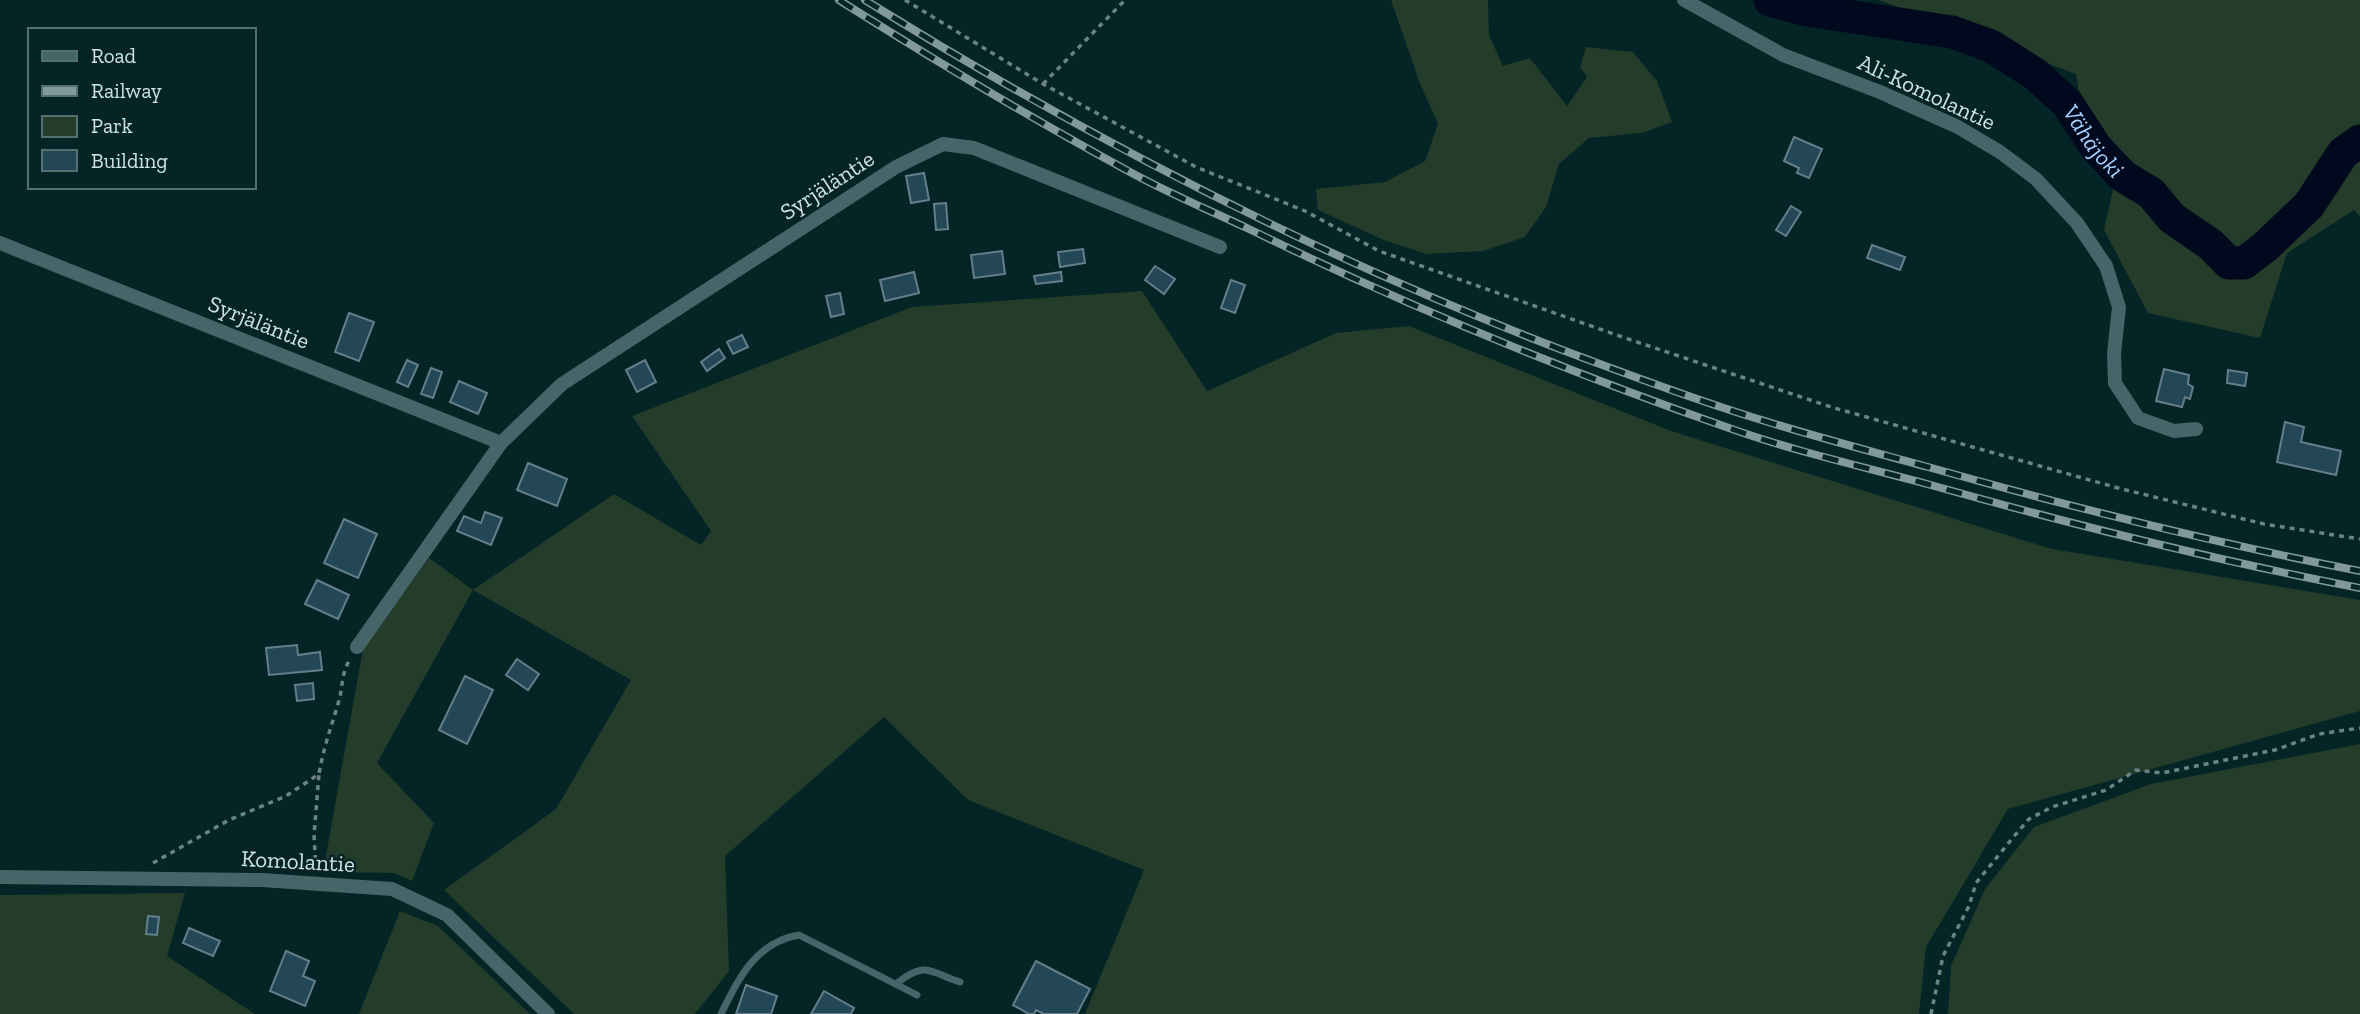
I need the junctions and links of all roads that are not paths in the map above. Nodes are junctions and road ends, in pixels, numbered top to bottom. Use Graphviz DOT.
graph roads {
  1 [pos="1684,0"];
  2 [pos="0,243"];
  3 [pos="1220,247"];
  4 [pos="2196,429"];
  5 [pos="501,443"];
  6 [pos="357,647"];
  7 [pos="0,877"];
  8 [pos="960,982"];
  9 [pos="896,984"];
  10 [pos="917,995"];
  11 [pos="548,1014"];
  12 [pos="721,1014"];
  1 -- 4 [label="street, Ali-Komolantie"];
  2 -- 5 [label="street, Syrjäläntie"];
  3 -- 5 [label="street, Syrjäläntie"];
  5 -- 6 [label="street, Syrjäläntie"];
  7 -- 11 [label="street, Komolantie"];
  8 -- 9 [label="lane"];
  9 -- 10 [label="lane"];
  9 -- 12 [label="lane"];
}
